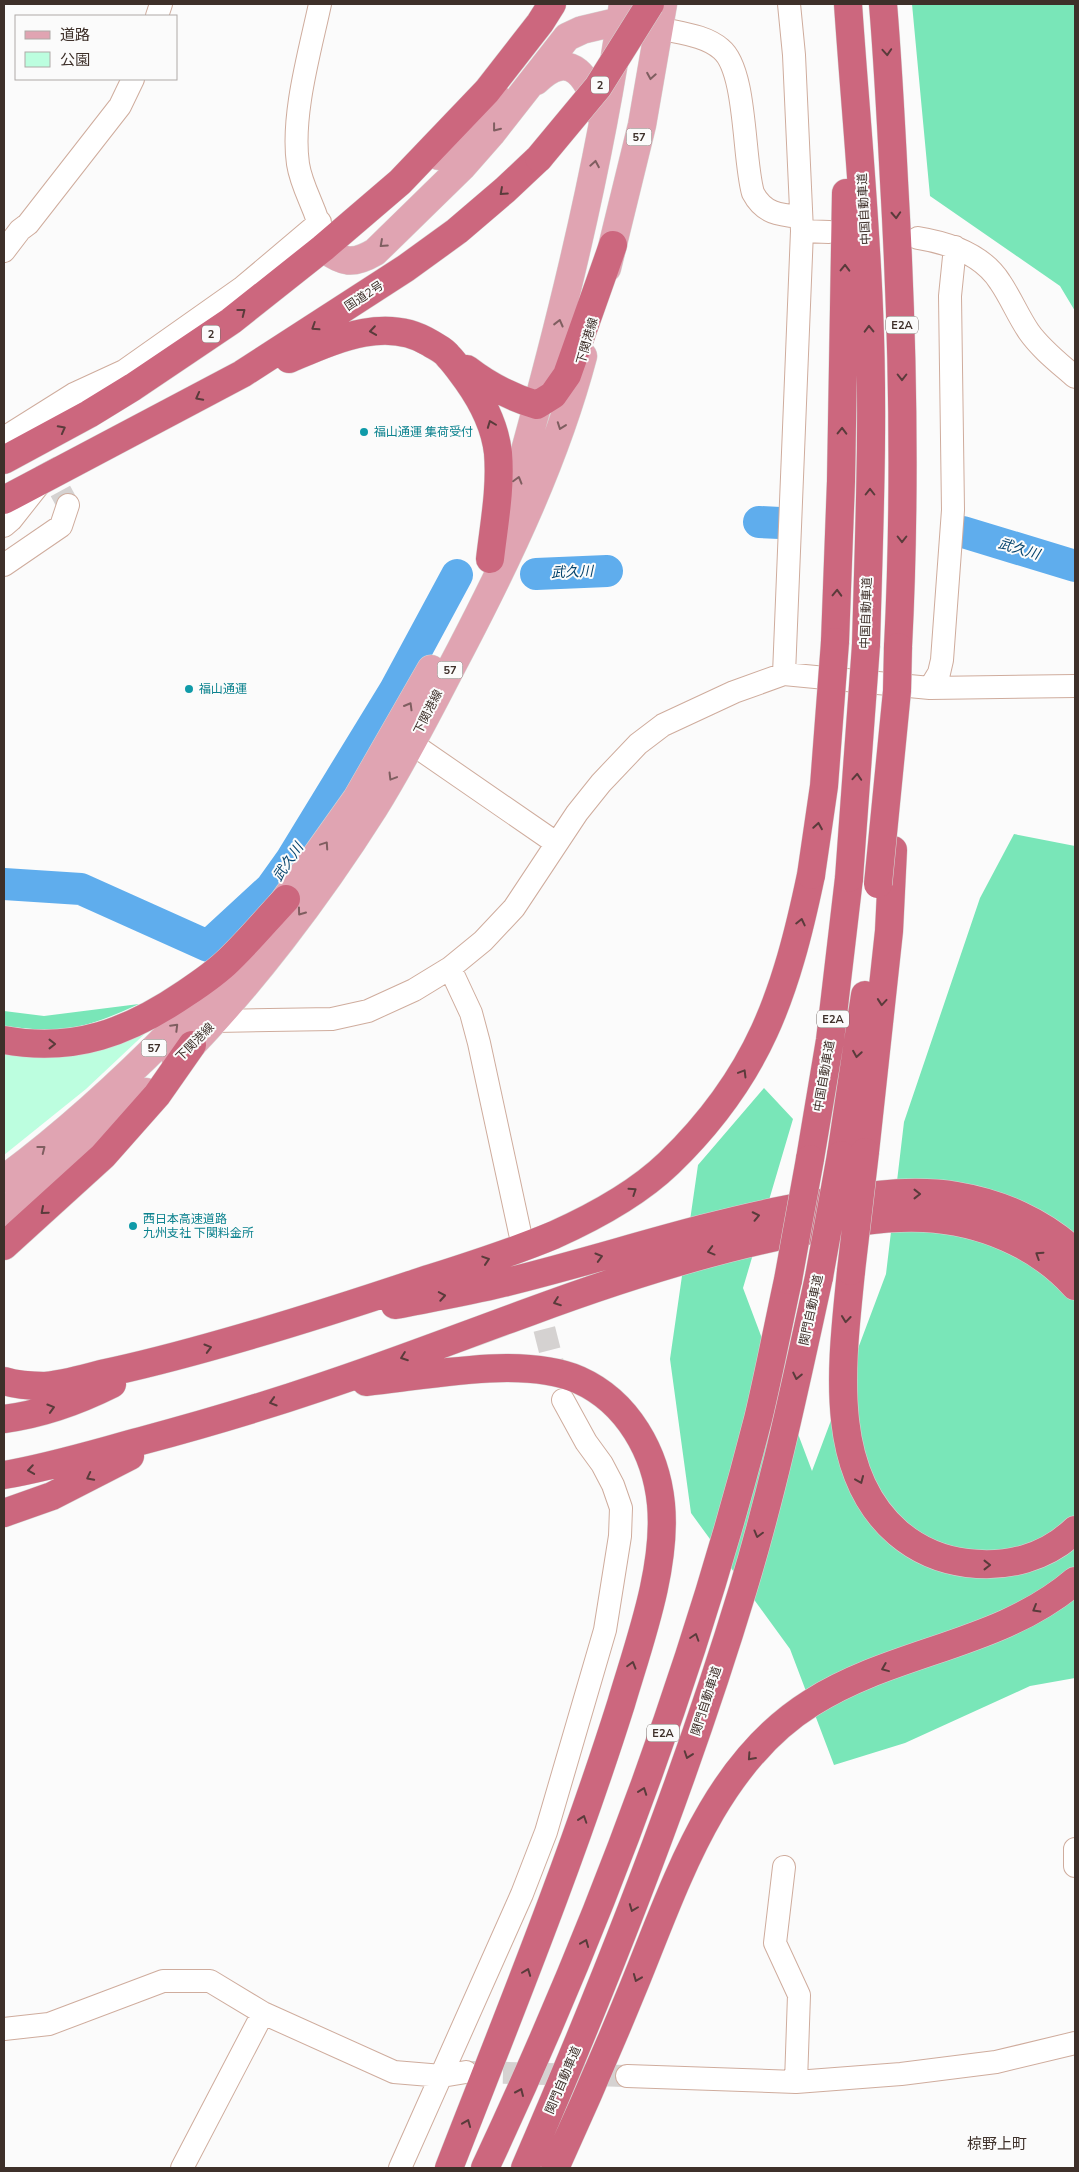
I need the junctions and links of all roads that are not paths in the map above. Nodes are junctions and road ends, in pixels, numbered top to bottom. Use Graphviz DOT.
graph roads {
  1 [pos="320,4"];
  2 [pos="552,4"];
  3 [pos="789,4"];
  4 [pos="848,4"];
  5 [pos="882,4"];
  6 [pos="658,12"];
  7 [pos="621,13"];
  8 [pos="851,44"];
  9 [pos="133,80"];
  10 [pos="524,92"];
  11 [pos="602,122"];
  12 [pos="392,189"];
  13 [pos="802,224"];
  14 [pos="829,232"];
  15 [pos="321,235"];
  16 [pos="918,238"];
  17 [pos="613,245"];
  18 [pos="955,247"];
  19 [pos="4,251"];
  20 [pos="448,355"];
  21 [pos="242,374"];
  22 [pos="1075,377"];
  23 [pos="537,405"];
  24 [pos="4,438"];
  25 [pos="4,460"];
  26 [pos="44,479"];
  27 [pos="4,500"];
  28 [pos="68,505"];
  29 [pos="4,526"];
  30 [pos="490,559"];
  31 [pos="4,565"];
  32 [pos="784,674"];
  33 [pos="1074,686"];
  34 [pos="930,688"];
  35 [pos="897,692"];
  36 [pos="404,738"];
  37 [pos="556,843"];
  38 [pos="286,899"];
  39 [pos="450,968"];
  40 [pos="216,1021"];
  41 [pos="4,1040"];
  42 [pos="192,1045"];
  43 [pos="853,1154"];
  44 [pos="4,1179"];
  45 [pos="4,1212"];
  46 [pos="520,1233"];
  47 [pos="4,1246"];
  48 [pos="1075,1252"];
  49 [pos="1075,1286"];
  50 [pos="290,1324"];
  51 [pos="161,1361"];
  52 [pos="4,1381"];
  53 [pos="320,1388"];
  54 [pos="563,1400"];
  55 [pos="4,1419"];
  56 [pos="180,1430"];
  57 [pos="4,1474"];
  58 [pos="4,1513"];
  59 [pos="1075,1530"];
  60 [pos="1075,1581"];
  61 [pos="1075,1849"];
  62 [pos="1075,1866"];
  63 [pos="784,1867"];
  64 [pos="263,2013"];
  65 [pos="4,2029"];
  66 [pos="1075,2042"];
  67 [pos="466,2072"];
  68 [pos="442,2076"];
  69 [pos="627,2076"];
  70 [pos="796,2082"];
  71 [pos="182,2168"];
  72 [pos="400,2168"];
  73 [pos="449,2168"];
  74 [pos="485,2168"];
  75 [pos="525,2168"];
  76 [pos="555,2168"];
  1 -- 15 [label="street"];
  2 -- 12 [label="highway, 2"];
  3 -- 13 [label="street"];
  4 -- 8 [label="highway, 中国自動車道 / E2A"];
  5 -- 35 [label="highway, E2A, one-way, bridge"];
  6 -- 7 [label="main road"];
  6 -- 13 [label="street"];
  6 -- 17 [label="main road, 下関港線 / 57, one-way"];
  6 -- 21 [label="highway, 国道2号 / 2, one-way, bridge"];
  7 -- 10 [label="main road"];
  7 -- 11 [label="main road, 下関港線 / 57"];
  7 -- 12 [label="main road"];
  50 -- 8 [label="highway, one-way, bridge"];
  74 -- 8 [label="highway, 中国自動車道 / E2A, one-way, bridge"];
  9 -- 19 [label="street"];
  10 -- 11 [label="main road"];
  10 -- 15 [label="main road, one-way"];
  23 -- 11 [label="main road, 下関港線 / 57, one-way"];
  12 -- 15 [label="highway, 2"];
  13 -- 14 [label="street"];
  13 -- 32 [label="street"];
  15 -- 24 [label="street"];
  25 -- 15 [label="highway, 2, one-way"];
  16 -- 18 [label="street"];
  17 -- 23 [label="highway"];
  17 -- 36 [label="main road, 下関港線 / 57, one-way"];
  18 -- 22 [label="street"];
  18 -- 34 [label="street"];
  20 -- 21 [label="highway, one-way"];
  20 -- 23 [label="highway"];
  30 -- 20 [label="highway, one-way"];
  21 -- 26 [label="highway, 国道2号 / 2, one-way"];
  30 -- 23 [label="main road, 下関港線 / 57, one-way"];
  26 -- 27 [label="highway, 国道2号 / 2"];
  26 -- 29 [label="street"];
  28 -- 31 [label="street"];
  36 -- 30 [label="main road, 下関港線 / 57, one-way"];
  32 -- 34 [label="street"];
  32 -- 37 [label="street"];
  33 -- 34 [label="street"];
  35 -- 43 [label="highway, E2A, one-way, bridge"];
  35 -- 43 [label="highway, one-way"];
  36 -- 37 [label="street"];
  38 -- 36 [label="main road, 下関港線 / 57, one-way"];
  36 -- 40 [label="main road, 下関港線 / 57, one-way"];
  37 -- 39 [label="street"];
  41 -- 38 [label="highway, one-way"];
  44 -- 38 [label="main road, 下関港線 / 57, one-way"];
  39 -- 40 [label="street"];
  39 -- 46 [label="street"];
  40 -- 42 [label="main road, 下関港線 / 57"];
  42 -- 45 [label="main road, 下関港線 / 57"];
  42 -- 47 [label="highway, one-way"];
  43 -- 59 [label="highway, one-way, bridge"];
  43 -- 75 [label="highway, 関門自動車道 / E2A, one-way, bridge"];
  50 -- 48 [label="highway, one-way"];
  49 -- 53 [label="highway, one-way"];
  51 -- 50 [label="highway, one-way"];
  51 -- 52 [label="highway"];
  55 -- 51 [label="highway, one-way"];
  53 -- 56 [label="highway, one-way"];
  73 -- 53 [label="highway, one-way"];
  54 -- 68 [label="street"];
  56 -- 57 [label="highway, one-way"];
  56 -- 58 [label="highway, one-way"];
  60 -- 76 [label="highway, one-way"];
  61 -- 62 [label="street"];
  63 -- 70 [label="street"];
  64 -- 65 [label="street"];
  64 -- 68 [label="street"];
  64 -- 71 [label="street"];
  66 -- 70 [label="street"];
  67 -- 68 [label="street"];
  68 -- 72 [label="street"];
  69 -- 70 [label="street"];
}
